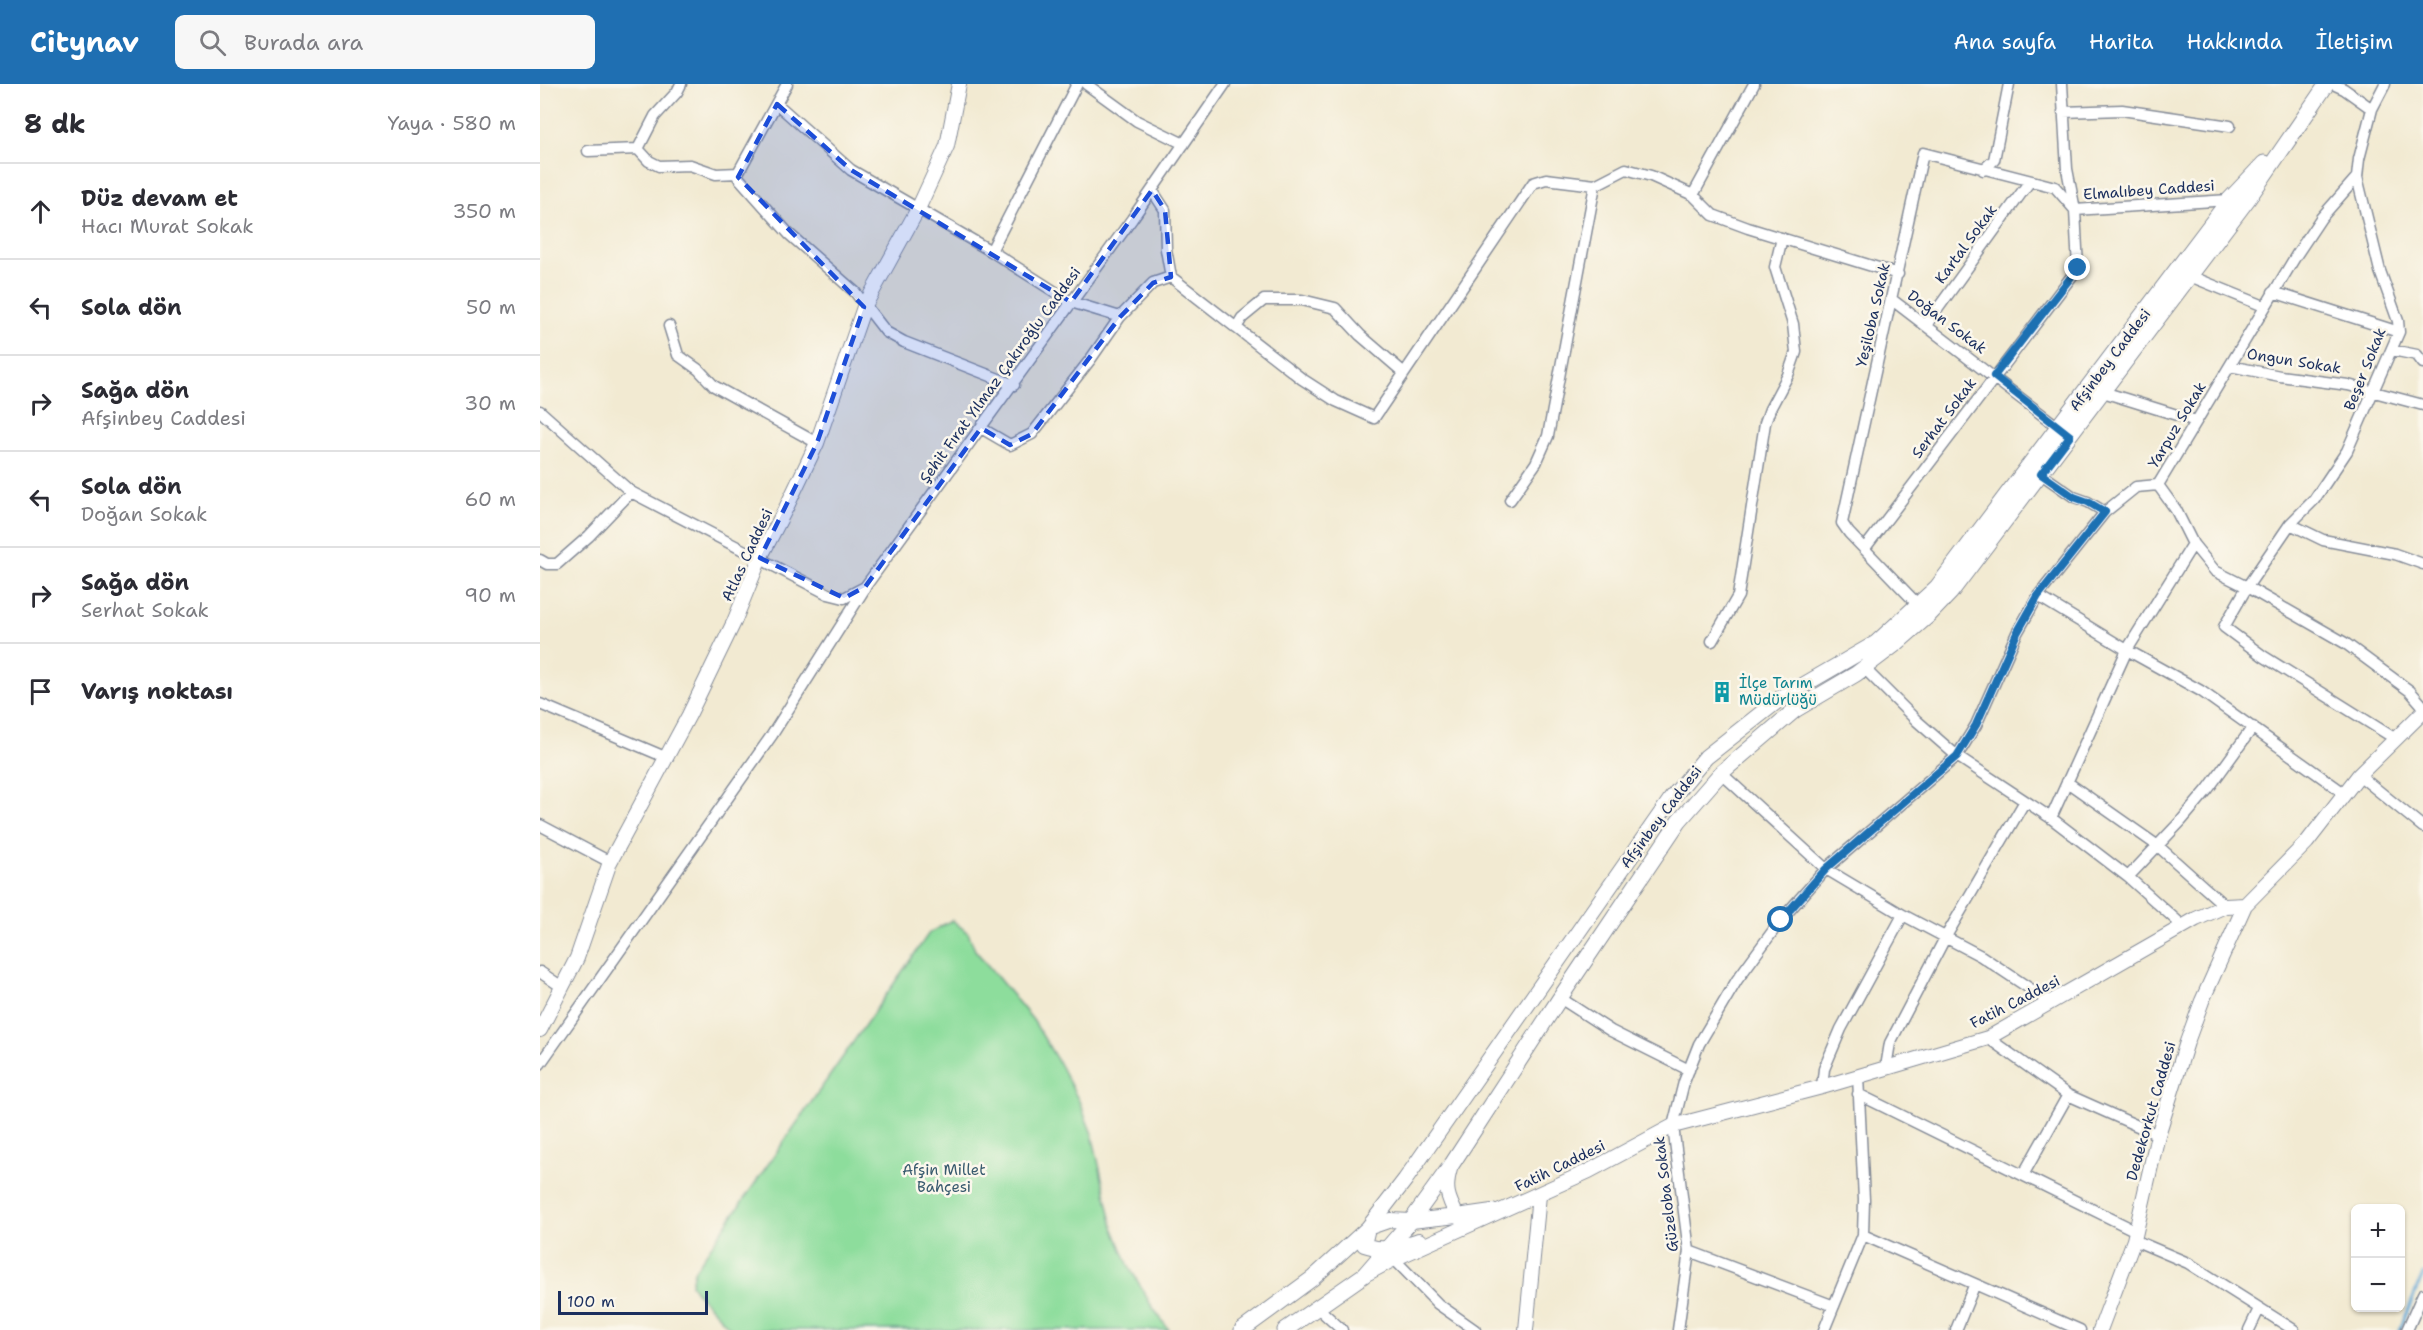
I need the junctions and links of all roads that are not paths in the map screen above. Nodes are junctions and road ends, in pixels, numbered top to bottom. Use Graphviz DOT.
graph roads {
  1 [pos="681,84"];
  2 [pos="787,84"];
  3 [pos="959,84"];
  4 [pos="1077,84"];
  5 [pos="1086,84"];
  6 [pos="1225,84"];
  7 [pos="1754,84"];
  8 [pos="2009,84"];
  9 [pos="2062,84"];
  10 [pos="2327,84"];
  11 [pos="2333,84"];
  12 [pos="2385,84"];
  13 [pos="777,104"];
  14 [pos="2372,109"];
  15 [pos="2063,112"];
  16 [pos="2230,126"];
  17 [pos="1184,144"];
  18 [pos="638,149"];
  19 [pos="588,151"];
  20 [pos="2067,169"];
  21 [pos="1983,170"];
  22 [pos="738,173"];
  23 [pos="2357,177"];
  24 [pos="2030,181"];
  25 [pos="1595,185"];
  26 [pos="2055,187"];
  27 [pos="1152,190"];
  28 [pos="1693,195"];
  29 [pos="2235,204"];
  30 [pos="918,209"];
  31 [pos="2075,210"];
  32 [pos="1782,238"];
  33 [pos="991,251"];
  34 [pos="1898,274"];
  35 [pos="2190,276"];
  36 [pos="1171,277"];
  37 [pos="2273,292"];
  38 [pos="1891,299"];
  39 [pos="1071,302"];
  40 [pos="2264,306"];
  41 [pos="864,307"];
  42 [pos="1119,317"];
  43 [pos="1926,325"];
  44 [pos="669,326"];
  45 [pos="1236,328"];
  46 [pos="2399,332"];
  47 [pos="2392,350"];
  48 [pos="2423,363"];
  49 [pos="2230,366"];
  50 [pos="1403,372"];
  51 [pos="1994,376"];
  52 [pos="1014,385"];
  53 [pos="2103,392"];
  54 [pos="2373,393"];
  55 [pos="2423,405"];
  56 [pos="540,411"];
  57 [pos="2196,421"];
  58 [pos="981,428"];
  59 [pos="2064,432"];
  60 [pos="816,443"];
  61 [pos="2041,474"];
  62 [pos="2158,485"];
  63 [pos="631,492"];
  64 [pos="1510,500"];
  65 [pos="2105,512"];
  66 [pos="2290,524"];
  67 [pos="2193,543"];
  68 [pos="1865,548"];
  69 [pos="760,558"];
  70 [pos="540,560"];
  71 [pos="2423,564"];
  72 [pos="865,587"];
  73 [pos="2247,587"];
  74 [pos="2038,596"];
  75 [pos="1924,610"];
  76 [pos="1712,641"];
  77 [pos="2127,650"];
  78 [pos="1856,674"];
  79 [pos="540,704"];
  80 [pos="2423,706"];
  81 [pos="2423,712"];
  82 [pos="2253,727"];
  83 [pos="2394,738"];
  84 [pos="1957,756"];
  85 [pos="665,757"];
  86 [pos="1721,773"];
  87 [pos="2359,775"];
  88 [pos="2067,782"];
  89 [pos="2343,793"];
  90 [pos="2025,801"];
  91 [pos="2051,818"];
  92 [pos="540,825"];
  93 [pos="2423,827"];
  94 [pos="2158,846"];
  95 [pos="610,862"];
  96 [pos="1826,869"];
  97 [pos="2128,877"];
  98 [pos="2245,905"];
  99 [pos="2225,906"];
  100 [pos="1903,915"];
  101 [pos="2184,927"];
  102 [pos="1946,938"];
  103 [pos="540,972"];
  104 [pos="562,987"];
  105 [pos="1560,998"];
  106 [pos="2050,1002"];
  107 [pos="540,1030"];
  108 [pos="1988,1038"];
  109 [pos="540,1064"];
  110 [pos="1887,1067"];
  111 [pos="1689,1070"];
  112 [pos="1857,1076"];
  113 [pos="1822,1087"];
  114 [pos="1858,1094"];
  115 [pos="2068,1095"];
  116 [pos="1673,1126"];
  117 [pos="2158,1135"];
  118 [pos="1452,1164"];
  119 [pos="2023,1175"];
  120 [pos="1539,1195"];
  121 [pos="1509,1209"];
  122 [pos="1457,1216"];
  123 [pos="1411,1221"];
  124 [pos="1368,1228"];
  125 [pos="1863,1235"];
  126 [pos="2135,1235"];
  127 [pos="1689,1251"];
  128 [pos="1391,1254"];
  129 [pos="1974,1286"];
  130 [pos="2423,1294"];
  131 [pos="1834,1306"];
  132 [pos="1318,1308"];
  133 [pos="2259,1309"];
  134 [pos="1242,1330"];
  135 [pos="1285,1330"];
  136 [pos="1342,1330"];
  137 [pos="1476,1330"];
  138 [pos="1526,1330"];
  139 [pos="1678,1330"];
  140 [pos="1824,1330"];
  141 [pos="1956,1330"];
  142 [pos="2080,1330"];
  143 [pos="2100,1330"];
  144 [pos="2249,1330"];
  145 [pos="2294,1330"];
  146 [pos="2407,1330"];
  1 -- 18 [label="street"];
  2 -- 13 [label="street"];
  3 -- 30 [label="street, Atlas Caddesi"];
  4 -- 33 [label="street"];
  5 -- 17 [label="street"];
  6 -- 17 [label="street, Şehit Fırat Yılmaz Çakıroğlu Caddesi"];
  7 -- 28 [label="street"];
  8 -- 21 [label="street"];
  9 -- 15 [label="street, Elmalıbey Caddesi"];
  10 -- 29 [label="main road, Afşinbey Caddesi"];
  11 -- 14 [label="street"];
  12 -- 14 [label="street, Beşer Sokak"];
  13 -- 22 [label="street"];
  13 -- 30 [label="street"];
  14 -- 23 [label="street, Beşer Sokak"];
  15 -- 16 [label="street"];
  15 -- 20 [label="street, Elmalıbey Caddesi"];
  17 -- 27 [label="street, Şehit Fırat Yılmaz Çakıroğlu Caddesi"];
  18 -- 19 [label="street"];
  18 -- 22 [label="street"];
  20 -- 26 [label="street"];
  20 -- 31 [label="street, Elmalıbey Caddesi"];
  21 -- 24 [label="street, Yeşiloba Sokak"];
  21 -- 34 [label="street, Yeşiloba Sokak"];
  22 -- 41 [label="street"];
  23 -- 37 [label="street, Yarpuz Sokak"];
  23 -- 46 [label="street, Beşer Sokak"];
  24 -- 26 [label="street, Yeşiloba Sokak"];
  24 -- 43 [label="street, Kartal Sokak"];
  25 -- 28 [label="street"];
  25 -- 50 [label="street"];
  25 -- 64 [label="street"];
  26 -- 31 [label="street"];
  27 -- 36 [label="street"];
  27 -- 39 [label="street, Şehit Fırat Yılmaz Çakıroğlu Caddesi"];
  28 -- 32 [label="street"];
  29 -- 31 [label="street, Elmalıbey Caddesi"];
  29 -- 35 [label="main road, Afşinbey Caddesi"];
  29 -- 59 [label="main road, Afşinbey Caddesi"];
  30 -- 33 [label="street"];
  30 -- 41 [label="street, Atlas Caddesi"];
  31 -- 51 [label="street, Serhat Sokak"];
  32 -- 34 [label="street"];
  32 -- 76 [label="street"];
  33 -- 39 [label="street"];
  34 -- 38 [label="street, Yeşiloba Sokak"];
  35 -- 40 [label="street"];
  35 -- 53 [label="main road, Afşinbey Caddesi"];
  36 -- 42 [label="street"];
  36 -- 45 [label="street"];
  37 -- 40 [label="street, Yarpuz Sokak"];
  37 -- 46 [label="street"];
  38 -- 43 [label="street, Doğan Sokak"];
  38 -- 68 [label="street, Yeşiloba Sokak"];
  39 -- 42 [label="street"];
  39 -- 52 [label="street, Şehit Fırat Yılmaz Çakıroğlu Caddesi"];
  40 -- 49 [label="street, Yarpuz Sokak"];
  41 -- 52 [label="street"];
  41 -- 60 [label="street, Atlas Caddesi"];
  42 -- 58 [label="street"];
  43 -- 51 [label="street, Doğan Sokak"];
  44 -- 60 [label="street"];
  45 -- 50 [label="street"];
  45 -- 50 [label="street"];
  46 -- 47 [label="street, Beşer Sokak"];
  47 -- 48 [label="street"];
  47 -- 54 [label="street, Beşer Sokak"];
  49 -- 54 [label="street, Ongun Sokak"];
  49 -- 57 [label="street, Yarpuz Sokak"];
  51 -- 59 [label="street, Doğan Sokak"];
  51 -- 68 [label="street, Serhat Sokak"];
  52 -- 58 [label="street, Şehit Fırat Yılmaz Çakıroğlu Caddesi"];
  53 -- 57 [label="street"];
  53 -- 59 [label="main road, Afşinbey Caddesi"];
  54 -- 55 [label="street, Ongun Sokak"];
  54 -- 66 [label="street, Beşer Sokak"];
  56 -- 63 [label="street"];
  57 -- 62 [label="street, Yarpuz Sokak"];
  58 -- 72 [label="street, Şehit Fırat Yılmaz Çakıroğlu Caddesi"];
  59 -- 61 [label="main road, Afşinbey Caddesi"];
  59 -- 75 [label="main road, Afşinbey Caddesi"];
  60 -- 69 [label="street, Atlas Caddesi"];
  61 -- 65 [label="street"];
  61 -- 75 [label="main road, Afşinbey Caddesi"];
  62 -- 65 [label="street"];
  62 -- 67 [label="street, Yarpuz Sokak"];
  63 -- 69 [label="street"];
  63 -- 70 [label="street"];
  65 -- 74 [label="street"];
  66 -- 71 [label="street"];
  66 -- 73 [label="street, Beşer Sokak"];
  67 -- 73 [label="street, Yarpuz Sokak"];
  67 -- 77 [label="street"];
  68 -- 75 [label="street, Yeşiloba Sokak"];
  69 -- 72 [label="street"];
  69 -- 85 [label="street, Atlas Caddesi"];
  72 -- 109 [label="street, Şehit Fırat Yılmaz Çakıroğlu Caddesi"];
  73 -- 80 [label="street, Yarpuz Sokak"];
  73 -- 83 [label="street, Beşer Sokak"];
  74 -- 77 [label="street"];
  74 -- 84 [label="street"];
  75 -- 78 [label="main road, Afşinbey Caddesi"];
  75 -- 124 [label="main road, Afşinbey Caddesi"];
  77 -- 82 [label="street"];
  77 -- 88 [label="street"];
  78 -- 84 [label="street"];
  78 -- 86 [label="main road, Afşinbey Caddesi"];
  79 -- 85 [label="street"];
  81 -- 83 [label="street"];
  82 -- 89 [label="street"];
  82 -- 94 [label="street"];
  83 -- 87 [label="street"];
  84 -- 90 [label="street"];
  84 -- 96 [label="street"];
  85 -- 95 [label="street, Atlas Caddesi"];
  86 -- 96 [label="street"];
  86 -- 105 [label="main road, Afşinbey Caddesi"];
  87 -- 89 [label="street"];
  87 -- 93 [label="street"];
  88 -- 91 [label="street"];
  88 -- 94 [label="street"];
  89 -- 98 [label="street"];
  90 -- 91 [label="street"];
  90 -- 102 [label="street"];
  91 -- 97 [label="street"];
  92 -- 95 [label="street"];
  94 -- 97 [label="street"];
  94 -- 99 [label="street"];
  95 -- 104 [label="street, Atlas Caddesi"];
  96 -- 100 [label="street"];
  96 -- 111 [label="street"];
  97 -- 101 [label="street"];
  98 -- 99 [label="street, Fatih Caddesi"];
  98 -- 117 [label="street, Dedekorkut Caddesi"];
  99 -- 101 [label="street, Fatih Caddesi"];
  100 -- 102 [label="street"];
  100 -- 113 [label="street"];
  101 -- 106 [label="street, Fatih Caddesi"];
  102 -- 106 [label="street"];
  102 -- 110 [label="street"];
  103 -- 104 [label="street"];
  104 -- 107 [label="street, Atlas Caddesi"];
  105 -- 111 [label="street"];
  105 -- 118 [label="main road, Afşinbey Caddesi"];
  106 -- 108 [label="street, Fatih Caddesi"];
  108 -- 110 [label="street, Fatih Caddesi"];
  108 -- 115 [label="street"];
  110 -- 112 [label="street, Fatih Caddesi"];
  111 -- 116 [label="street"];
  112 -- 113 [label="street, Fatih Caddesi"];
  112 -- 114 [label="street"];
  113 -- 116 [label="street, Fatih Caddesi"];
  114 -- 119 [label="street"];
  114 -- 125 [label="street"];
  115 -- 117 [label="street"];
  115 -- 119 [label="street"];
  116 -- 120 [label="street, Fatih Caddesi"];
  116 -- 127 [label="street, Güzeloba Sokak"];
  117 -- 126 [label="street, Dedekorkut Caddesi"];
  118 -- 122 [label="street"];
  118 -- 123 [label="main road, Afşinbey Caddesi"];
  119 -- 126 [label="street"];
  120 -- 121 [label="street, Fatih Caddesi"];
  120 -- 138 [label="street"];
  121 -- 122 [label="street"];
  121 -- 128 [label="street, Fatih Caddesi"];
  122 -- 123 [label="street"];
  123 -- 124 [label="street"];
  123 -- 128 [label="main road, Afşinbey Caddesi"];
  124 -- 128 [label="street"];
  124 -- 134 [label="main road, Afşinbey Caddesi"];
  125 -- 129 [label="street"];
  125 -- 131 [label="street"];
  126 -- 133 [label="street"];
  126 -- 143 [label="street, Dedekorkut Caddesi"];
  127 -- 131 [label="street"];
  127 -- 139 [label="street, Güzeloba Sokak"];
  128 -- 132 [label="main road, Afşinbey Caddesi"];
  128 -- 137 [label="street"];
  129 -- 141 [label="street"];
  129 -- 142 [label="street"];
  130 -- 146 [label="street"];
  131 -- 140 [label="street"];
  132 -- 135 [label="main road, Afşinbey Caddesi"];
  132 -- 136 [label="street"];
  133 -- 144 [label="street"];
  133 -- 145 [label="street"];
}
